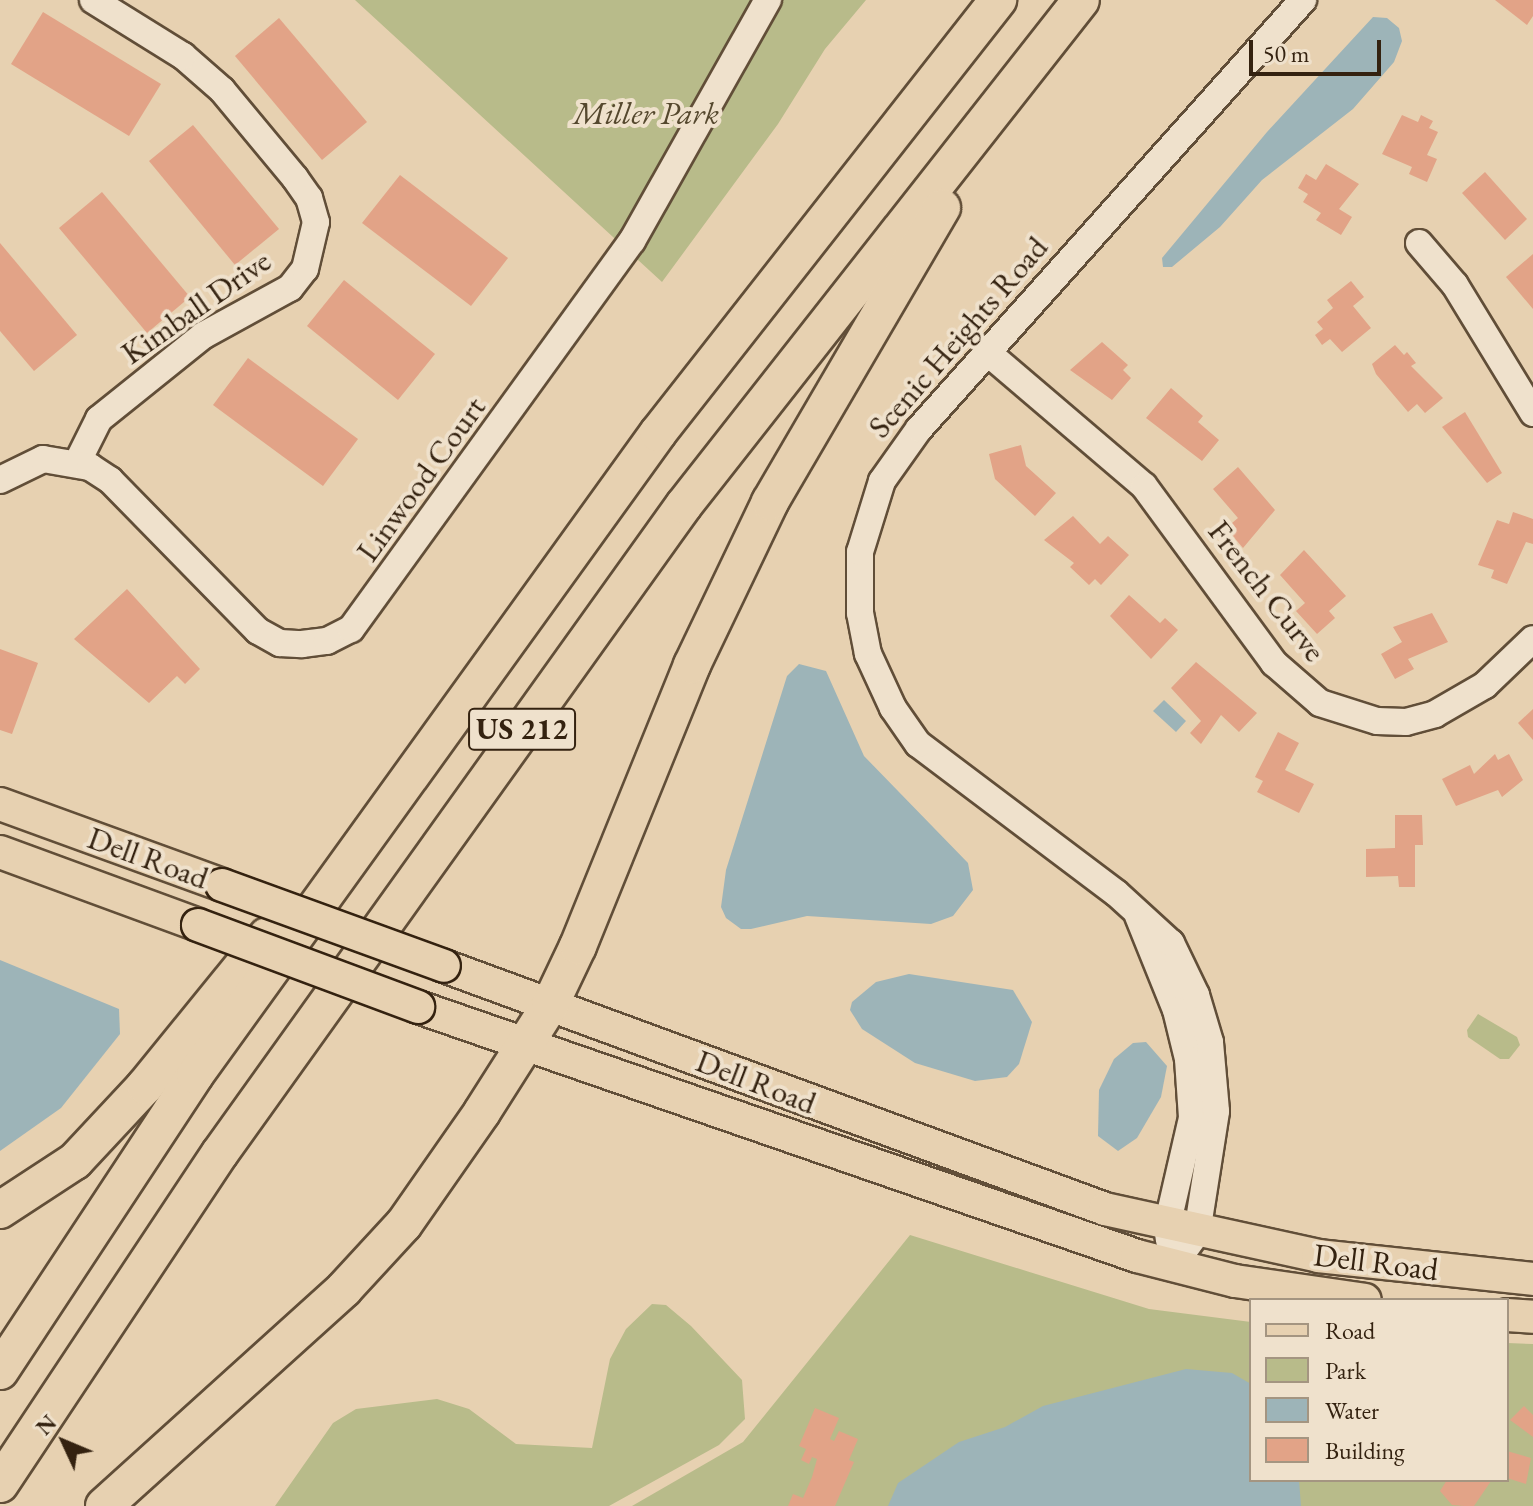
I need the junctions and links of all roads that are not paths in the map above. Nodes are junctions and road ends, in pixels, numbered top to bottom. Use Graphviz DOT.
graph roads {
  1 [pos="93,0"];
  2 [pos="768,0"];
  3 [pos="998,0"];
  4 [pos="1081,0"];
  5 [pos="1095,0"];
  6 [pos="1303,0"];
  7 [pos="1419,243"];
  8 [pos="987,352"];
  9 [pos="1533,413"];
  10 [pos="658,433"];
  11 [pos="77,463"];
  12 [pos="0,480"];
  13 [pos="1533,639"];
  14 [pos="0,804"];
  15 [pos="0,852"];
  16 [pos="550,1005"];
  17 [pos="523,1042"];
  18 [pos="0,1210"];
  19 [pos="1182,1230"];
  20 [pos="1172,1267"];
  21 [pos="1533,1279"];
  22 [pos="1353,1298"];
  23 [pos="1509,1315"];
  24 [pos="1533,1317"];
  25 [pos="0,1371"];
  26 [pos="0,1484"];
  27 [pos="104,1506"];
  1 -- 11 [label="street, Kimball Drive"];
  2 -- 11 [label="street, Linwood Court"];
  3 -- 10 [label="highway, US 212"];
  4 -- 26 [label="highway, US 212"];
  5 -- 16 [label="highway"];
  6 -- 8 [label="street, Scenic Heights Road"];
  7 -- 9 [label="street"];
  8 -- 13 [label="street, French Curve"];
  8 -- 19 [label="street, Scenic Heights Road"];
  10 -- 18 [label="highway"];
  10 -- 25 [label="highway, US 212"];
  11 -- 12 [label="street, Linwood Court"];
  14 -- 16 [label="main road, Dell Road, bridge"];
  15 -- 17 [label="main road, Dell Road, bridge"];
  16 -- 17 [label="highway"];
  16 -- 19 [label="main road, Dell Road"];
  17 -- 20 [label="main road, Dell Road"];
  17 -- 27 [label="highway"];
  19 -- 20 [label="street, Scenic Heights Road"];
  19 -- 21 [label="main road, Dell Road"];
  20 -- 22 [label="main road, Dell Road"];
  23 -- 24 [label="main road"];
}
